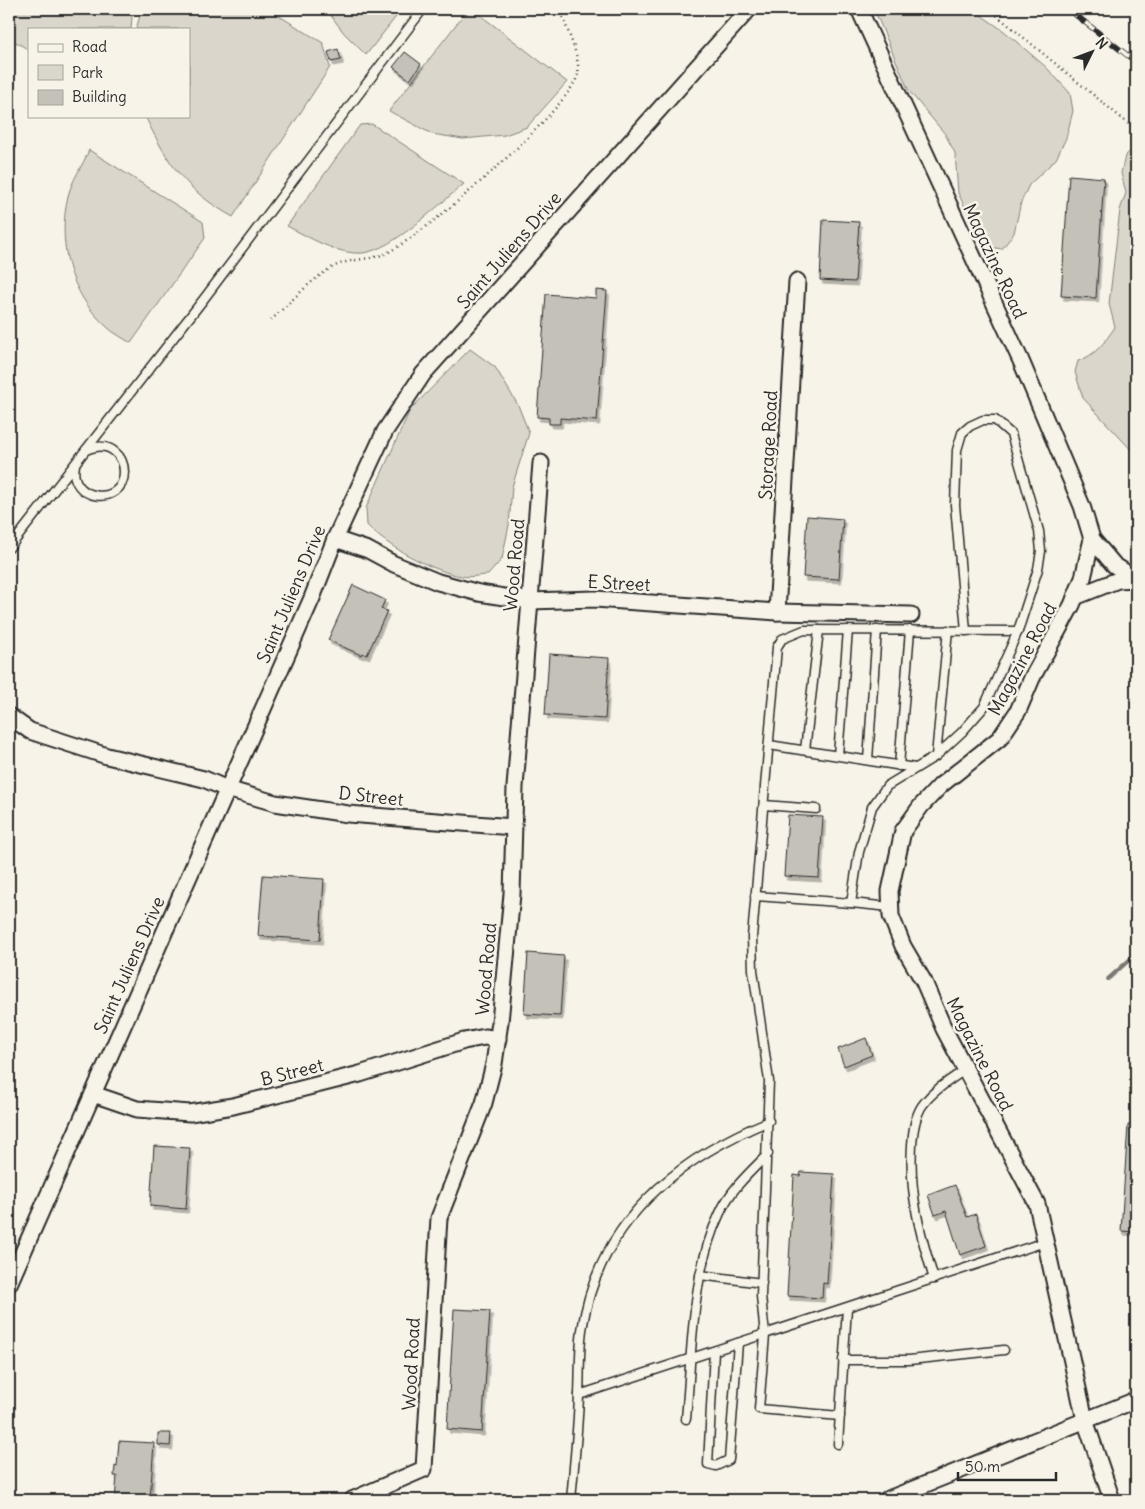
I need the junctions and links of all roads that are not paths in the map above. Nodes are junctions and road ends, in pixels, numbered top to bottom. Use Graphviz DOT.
graph roads {
  1 [pos="423,9"];
  2 [pos="749,9"];
  3 [pos="859,9"];
  4 [pos="797,281"];
  5 [pos="86,450"];
  6 [pos="75,463"];
  7 [pos="541,463"];
  8 [pos="335,539"];
  9 [pos="1092,539"];
  10 [pos="9,548"];
  11 [pos="1136,579"];
  12 [pos="1075,597"];
  13 [pos="530,601"];
  14 [pos="777,612"];
  15 [pos="910,623"];
  16 [pos="819,630"];
  17 [pos="848,630"];
  18 [pos="878,630"];
  19 [pos="948,630"];
  20 [pos="966,630"];
  21 [pos="1018,631"];
  22 [pos="9,716"];
  23 [pos="769,745"];
  24 [pos="805,750"];
  25 [pos="838,755"];
  26 [pos="936,756"];
  27 [pos="868,760"];
  28 [pos="899,766"];
  29 [pos="915,768"];
  30 [pos="227,789"];
  31 [pos="764,805"];
  32 [pos="816,809"];
  33 [pos="513,827"];
  34 [pos="755,896"];
  35 [pos="851,903"];
  36 [pos="890,907"];
  37 [pos="498,1039"];
  38 [pos="966,1069"];
  39 [pos="93,1094"];
  40 [pos="769,1121"];
  41 [pos="768,1154"];
  42 [pos="1045,1242"];
  43 [pos="700,1274"];
  44 [pos="934,1279"];
  45 [pos="762,1283"];
  46 [pos="9,1284"];
  47 [pos="847,1308"];
  48 [pos="765,1334"];
  49 [pos="738,1343"];
  50 [pos="1004,1350"];
  51 [pos="714,1351"];
  52 [pos="692,1359"];
  53 [pos="843,1360"];
  54 [pos="579,1395"];
  55 [pos="1136,1400"];
  56 [pos="840,1416"];
  57 [pos="686,1419"];
  58 [pos="1085,1420"];
  59 [pos="838,1444"];
  60 [pos="352,1500"];
  61 [pos="571,1500"];
  62 [pos="886,1500"];
  63 [pos="1112,1500"];
  1 -- 5 [label="lane"];
  2 -- 8 [label="street, Saint Juliens Drive"];
  3 -- 9 [label="street, Magazine Road"];
  4 -- 14 [label="street, Storage Road"];
  5 -- 6 [label="lane"];
  5 -- 6 [label="lane"];
  6 -- 10 [label="lane"];
  7 -- 13 [label="street, Wood Road"];
  8 -- 13 [label="street, E Street"];
  8 -- 30 [label="street, Saint Juliens Drive"];
  9 -- 11 [label="street"];
  9 -- 12 [label="street, Magazine Road"];
  11 -- 12 [label="street"];
  12 -- 36 [label="street, Magazine Road"];
  13 -- 14 [label="street, E Street"];
  13 -- 33 [label="street, Wood Road"];
  14 -- 15 [label="street, E Street"];
  15 -- 18 [label="lane"];
  15 -- 19 [label="lane"];
  15 -- 28 [label="lane"];
  16 -- 17 [label="lane"];
  16 -- 23 [label="lane"];
  16 -- 24 [label="lane"];
  17 -- 18 [label="lane"];
  17 -- 25 [label="lane"];
  18 -- 27 [label="lane"];
  19 -- 20 [label="lane"];
  19 -- 26 [label="lane"];
  20 -- 21 [label="lane"];
  20 -- 21 [label="lane"];
  21 -- 26 [label="lane"];
  22 -- 30 [label="street, D Street"];
  23 -- 24 [label="lane"];
  23 -- 31 [label="lane"];
  24 -- 25 [label="lane"];
  25 -- 27 [label="lane"];
  26 -- 29 [label="lane"];
  27 -- 28 [label="lane"];
  28 -- 29 [label="lane"];
  29 -- 35 [label="lane"];
  30 -- 33 [label="street, D Street"];
  30 -- 39 [label="street, Saint Juliens Drive"];
  31 -- 32 [label="lane"];
  31 -- 34 [label="lane"];
  33 -- 37 [label="street, Wood Road"];
  34 -- 35 [label="lane"];
  34 -- 40 [label="lane"];
  35 -- 36 [label="lane"];
  36 -- 38 [label="street, Magazine Road"];
  37 -- 39 [label="street, B Street"];
  37 -- 60 [label="street, Wood Road"];
  38 -- 42 [label="street, Magazine Road"];
  38 -- 44 [label="lane"];
  39 -- 46 [label="street, Saint Juliens Drive"];
  40 -- 41 [label="lane"];
  40 -- 54 [label="lane"];
  41 -- 43 [label="lane"];
  41 -- 45 [label="lane"];
  42 -- 44 [label="lane"];
  42 -- 58 [label="street, Magazine Road"];
  43 -- 45 [label="lane"];
  43 -- 52 [label="lane"];
  44 -- 47 [label="lane"];
  45 -- 48 [label="lane"];
  47 -- 48 [label="lane"];
  47 -- 53 [label="lane"];
  48 -- 49 [label="lane"];
  48 -- 56 [label="lane"];
  49 -- 51 [label="lane"];
  49 -- 51 [label="lane"];
  50 -- 53 [label="lane"];
  51 -- 52 [label="lane"];
  52 -- 54 [label="lane"];
  52 -- 57 [label="lane"];
  53 -- 56 [label="lane"];
  54 -- 61 [label="lane"];
  55 -- 58 [label="street"];
  56 -- 59 [label="lane"];
  58 -- 62 [label="street"];
  58 -- 63 [label="street, Magazine Road"];
}
